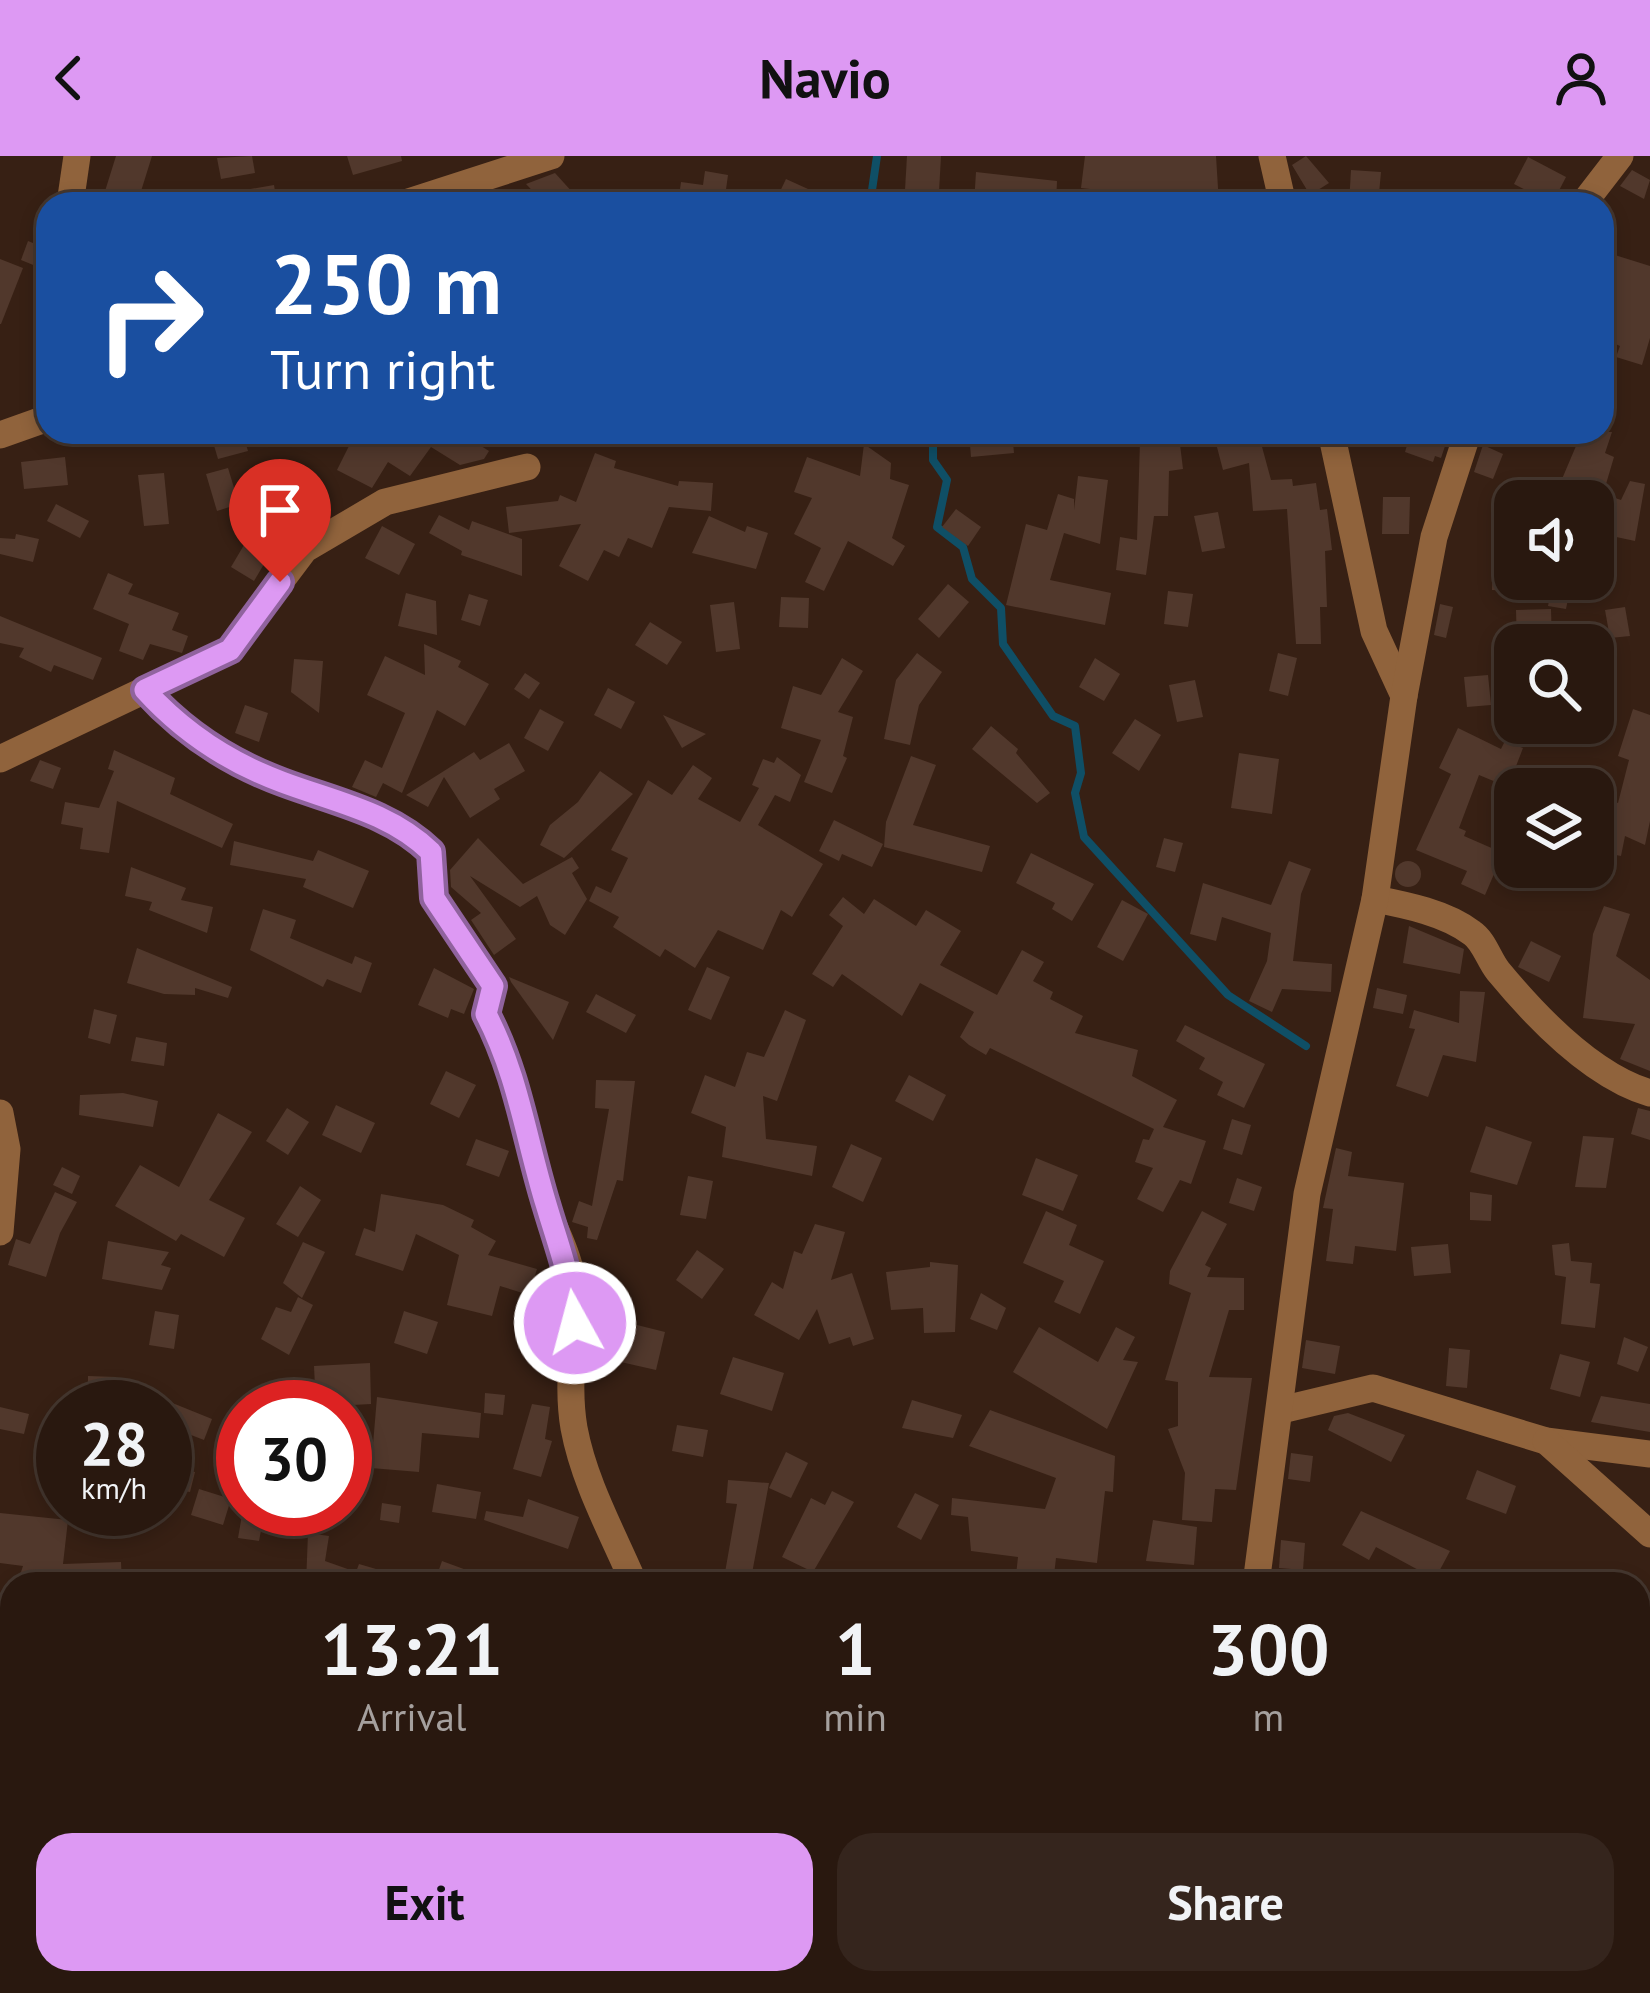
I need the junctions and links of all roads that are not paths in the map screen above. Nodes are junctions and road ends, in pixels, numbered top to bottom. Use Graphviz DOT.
graph roads {
  1 [pos="77,156"];
  2 [pos="550,156"];
  3 [pos="1272,156"];
  4 [pos="1621,156"];
  5 [pos="72,192"];
  6 [pos="438,192"];
  7 [pos="1280,192"];
  8 [pos="1592,192"];
  9 [pos="36,422"];
  10 [pos="0,435"];
  11 [pos="1334,444"];
  12 [pos="1464,444"];
  13 [pos="527,467"];
  14 [pos="145,690"];
  15 [pos="1404,696"];
  16 [pos="0,759"];
  17 [pos="1375,899"];
  18 [pos="1650,1093"];
  19 [pos="1,1120"];
  20 [pos="0,1232"];
  21 [pos="1281,1410"];
  22 [pos="1546,1441"];
  23 [pos="1650,1454"];
  24 [pos="1650,1534"];
  25 [pos="630,1572"];
  26 [pos="1258,1572"];
  1 -- 5 [label="street"];
  2 -- 6 [label="street"];
  3 -- 7 [label="street"];
  4 -- 8 [label="street"];
  9 -- 10 [label="street"];
  11 -- 15 [label="street"];
  12 -- 15 [label="street"];
  13 -- 14 [label="street"];
  14 -- 16 [label="street"];
  14 -- 25 [label="street"];
  15 -- 17 [label="street"];
  17 -- 18 [label="street"];
  17 -- 21 [label="street"];
  19 -- 20 [label="street"];
  21 -- 22 [label="street"];
  21 -- 26 [label="street"];
  22 -- 23 [label="street"];
  22 -- 24 [label="street"];
}
